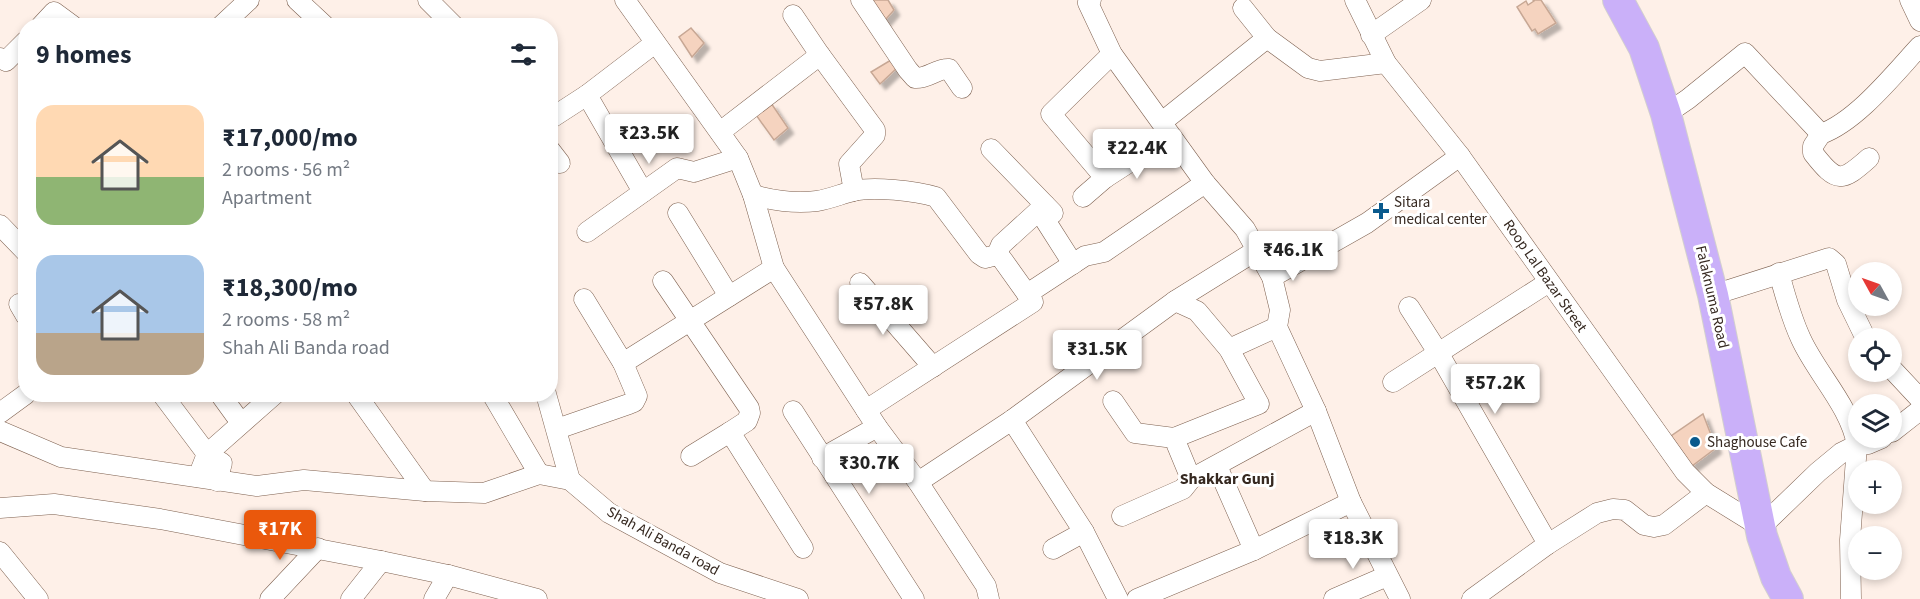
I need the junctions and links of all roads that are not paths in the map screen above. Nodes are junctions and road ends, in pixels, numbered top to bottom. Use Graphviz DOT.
graph roads {
  1 [pos="249,0"];
  2 [pos="297,0"];
  3 [pos="428,0"];
  4 [pos="625,0"];
  5 [pos="861,0"];
  6 [pos="1092,0"];
  7 [pos="1355,0"];
  8 [pos="1421,0"];
  9 [pos="1618,0"];
  10 [pos="1910,0"];
  11 [pos="1243,8"];
  12 [pos="793,15"];
  13 [pos="48,18"];
  14 [pos="62,18"];
  15 [pos="230,18"];
  16 [pos="316,18"];
  17 [pos="447,18"];
  18 [pos="1920,21"];
  19 [pos="1371,35"];
  20 [pos="1267,38"];
  21 [pos="655,43"];
  22 [pos="1920,46"];
  23 [pos="18,49"];
  24 [pos="1112,54"];
  25 [pos="820,56"];
  26 [pos="0,58"];
  27 [pos="1386,63"];
  28 [pos="962,88"];
  29 [pos="587,95"];
  30 [pos="558,114"];
  31 [pos="1665,114"];
  32 [pos="1166,129"];
  33 [pos="720,132"];
  34 [pos="1821,134"];
  35 [pos="991,149"];
  36 [pos="1460,156"];
  37 [pos="738,158"];
  38 [pos="1869,158"];
  39 [pos="1105,178"];
  40 [pos="1205,183"];
  41 [pos="854,191"];
  42 [pos="643,192"];
  43 [pos="753,195"];
  44 [pos="1083,197"];
  45 [pos="1046,204"];
  46 [pos="678,213"];
  47 [pos="0,225"];
  48 [pos="587,232"];
  49 [pos="18,244"];
  50 [pos="1257,250"];
  51 [pos="998,255"];
  52 [pos="1073,264"];
  53 [pos="774,268"];
  54 [pos="1779,273"];
  55 [pos="1272,278"];
  56 [pos="663,281"];
  57 [pos="1549,282"];
  58 [pos="860,283"];
  59 [pos="1027,294"];
  60 [pos="1713,295"];
  61 [pos="729,296"];
  62 [pos="584,299"];
  63 [pos="1175,301"];
  64 [pos="1409,307"];
  65 [pos="690,321"];
  66 [pos="1277,327"];
  67 [pos="1860,328"];
  68 [pos="1229,349"];
  69 [pos="1439,354"];
  70 [pos="622,363"];
  71 [pos="933,367"];
  72 [pos="1902,380"];
  73 [pos="1393,382"];
  74 [pos="1919,399"];
  75 [pos="18,400"];
  76 [pos="168,402"];
  77 [pos="225,402"];
  78 [pos="265,402"];
  79 [pos="362,402"];
  80 [pos="497,402"];
  81 [pos="549,402"];
  82 [pos="1113,402"];
  83 [pos="866,410"];
  84 [pos="793,411"];
  85 [pos="1316,411"];
  86 [pos="0,413"];
  87 [pos="1012,420"];
  88 [pos="1848,420"];
  89 [pos="1902,420"];
  90 [pos="241,423"];
  91 [pos="876,427"];
  92 [pos="557,429"];
  93 [pos="0,430"];
  94 [pos="730,432"];
  95 [pos="1174,438"];
  96 [pos="1852,448"];
  97 [pos="1857,448"];
  98 [pos="207,454"];
  99 [pos="691,456"];
  100 [pos="822,458"];
  101 [pos="1217,466"];
  102 [pos="538,474"];
  103 [pos="208,479"];
  104 [pos="1191,479"];
  105 [pos="570,480"];
  106 [pos="918,482"];
  107 [pos="425,491"];
  108 [pos="1706,493"];
  109 [pos="1350,502"];
  110 [pos="0,508"];
  111 [pos="1122,516"];
  112 [pos="1761,527"];
  113 [pos="1084,532"];
  114 [pos="1548,544"];
  115 [pos="318,548"];
  116 [pos="803,548"];
  117 [pos="1053,549"];
  118 [pos="1254,550"];
  119 [pos="0,552"];
  120 [pos="381,561"];
  121 [pos="448,575"];
  122 [pos="1387,576"];
  123 [pos="1178,591"];
  124 [pos="38,599"];
  125 [pos="270,599"];
  126 [pos="351,599"];
  127 [pos="434,599"];
  128 [pos="537,599"];
  129 [pos="798,599"];
  130 [pos="914,599"];
  131 [pos="989,599"];
  132 [pos="1118,599"];
  133 [pos="1137,599"];
  134 [pos="1334,599"];
  135 [pos="1400,599"];
  136 [pos="1473,599"];
  137 [pos="1788,599"];
  138 [pos="1851,599"];
  1 -- 15 [label="street"];
  2 -- 16 [label="street"];
  3 -- 17 [label="street"];
  4 -- 21 [label="street"];
  5 -- 28 [label="street"];
  6 -- 24 [label="street"];
  7 -- 19 [label="street, Roop Lal Bazar Street"];
  8 -- 19 [label="street"];
  9 -- 31 [label="highway, Falaknuma Road"];
  10 -- 18 [label="street"];
  11 -- 20 [label="street"];
  12 -- 25 [label="street"];
  13 -- 14 [label="street"];
  19 -- 27 [label="street, Roop Lal Bazar Street"];
  20 -- 27 [label="street"];
  20 -- 32 [label="street"];
  21 -- 29 [label="street"];
  21 -- 33 [label="street"];
  22 -- 34 [label="street"];
  23 -- 26 [label="street"];
  24 -- 32 [label="street"];
  24 -- 39 [label="street"];
  25 -- 33 [label="street"];
  25 -- 41 [label="street"];
  27 -- 36 [label="street, Roop Lal Bazar Street"];
  29 -- 30 [label="street"];
  29 -- 42 [label="street"];
  31 -- 34 [label="street"];
  31 -- 60 [label="highway, Falaknuma Road"];
  32 -- 39 [label="street"];
  32 -- 40 [label="street"];
  33 -- 37 [label="street"];
  34 -- 38 [label="street"];
  35 -- 45 [label="street"];
  36 -- 55 [label="street"];
  36 -- 57 [label="street, Roop Lal Bazar Street"];
  37 -- 42 [label="street"];
  37 -- 43 [label="street"];
  39 -- 44 [label="street"];
  40 -- 50 [label="street"];
  40 -- 52 [label="street"];
  41 -- 43 [label="street"];
  41 -- 51 [label="street"];
  42 -- 48 [label="street"];
  43 -- 53 [label="street"];
  45 -- 51 [label="street"];
  45 -- 52 [label="street"];
  46 -- 61 [label="street"];
  47 -- 49 [label="street"];
  50 -- 55 [label="street"];
  50 -- 63 [label="street"];
  51 -- 59 [label="street"];
  52 -- 59 [label="street"];
  53 -- 61 [label="street"];
  53 -- 83 [label="street"];
  54 -- 60 [label="street"];
  54 -- 67 [label="street"];
  54 -- 88 [label="street"];
  55 -- 66 [label="street"];
  56 -- 65 [label="street"];
  57 -- 69 [label="street"];
  57 -- 108 [label="street, Roop Lal Bazar Street"];
  58 -- 71 [label="street"];
  59 -- 71 [label="street"];
  60 -- 112 [label="highway, Falaknuma Road"];
  61 -- 65 [label="street"];
  62 -- 70 [label="street"];
  63 -- 68 [label="street"];
  63 -- 87 [label="street"];
  64 -- 69 [label="street"];
  65 -- 70 [label="street"];
  65 -- 94 [label="street"];
  66 -- 68 [label="street"];
  66 -- 85 [label="street"];
  68 -- 95 [label="street"];
  69 -- 73 [label="street"];
  69 -- 114 [label="street"];
  70 -- 92 [label="street"];
  71 -- 83 [label="street"];
  72 -- 74 [label="street"];
  74 -- 89 [label="street"];
  75 -- 86 [label="street"];
  76 -- 98 [label="street"];
  77 -- 90 [label="street"];
  78 -- 90 [label="street"];
  79 -- 107 [label="street"];
  80 -- 102 [label="street"];
  81 -- 92 [label="street"];
  82 -- 95 [label="street"];
  83 -- 91 [label="street"];
  84 -- 100 [label="street"];
  85 -- 101 [label="street"];
  85 -- 109 [label="street"];
  87 -- 106 [label="street"];
  87 -- 113 [label="street"];
  90 -- 98 [label="street"];
  91 -- 100 [label="street"];
  91 -- 106 [label="street"];
  92 -- 105 [label="street"];
  93 -- 103 [label="street"];
  94 -- 99 [label="street"];
  94 -- 116 [label="street"];
  95 -- 104 [label="street"];
  96 -- 112 [label="street"];
  97 -- 138 [label="street"];
  98 -- 103 [label="street"];
  100 -- 130 [label="street"];
  101 -- 104 [label="street"];
  101 -- 118 [label="street"];
  102 -- 105 [label="street"];
  102 -- 107 [label="street"];
  103 -- 107 [label="street"];
  104 -- 111 [label="street"];
  105 -- 129 [label="street, Shah Ali Banda road"];
  106 -- 131 [label="street"];
  108 -- 112 [label="street, Roop Lal Bazar Street"];
  108 -- 114 [label="street"];
  109 -- 118 [label="street"];
  109 -- 122 [label="street"];
  110 -- 115 [label="street"];
  112 -- 137 [label="highway, Falaknuma Road"];
  113 -- 117 [label="street"];
  113 -- 132 [label="street"];
  114 -- 136 [label="street"];
  115 -- 120 [label="street"];
  115 -- 125 [label="street"];
  118 -- 123 [label="street"];
  119 -- 124 [label="street"];
  120 -- 121 [label="street"];
  120 -- 126 [label="street"];
  121 -- 127 [label="street"];
  121 -- 128 [label="street"];
  122 -- 134 [label="street"];
  122 -- 135 [label="street"];
  123 -- 133 [label="street"];
}
